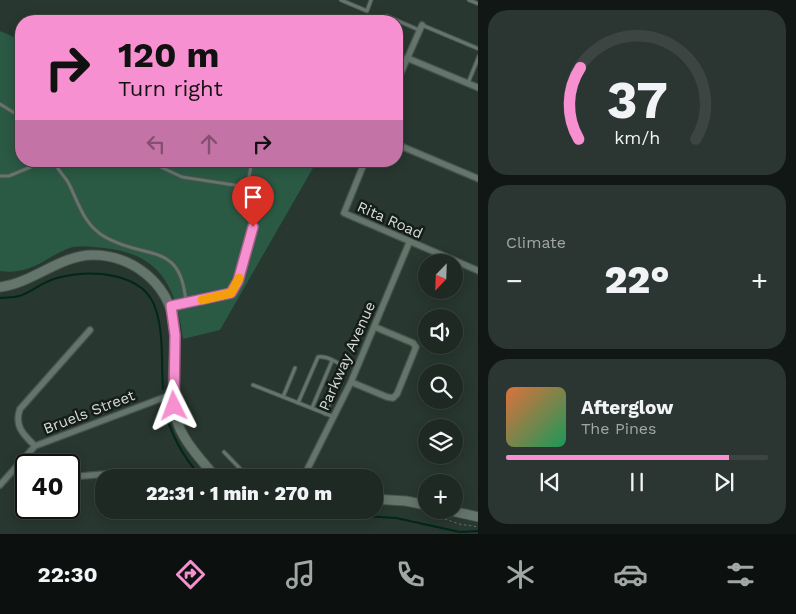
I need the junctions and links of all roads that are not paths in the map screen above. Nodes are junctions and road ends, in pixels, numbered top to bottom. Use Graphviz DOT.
graph roads {
  1 [pos="341,0"];
  2 [pos="371,0"];
  3 [pos="469,0"];
  4 [pos="478,4"];
  5 [pos="403,21"];
  6 [pos="420,27"];
  7 [pos="478,49"];
  8 [pos="478,56"];
  9 [pos="407,58"];
  10 [pos="403,67"];
  11 [pos="468,84"];
  12 [pos="478,88"];
  13 [pos="0,104"];
  14 [pos="15,114"];
  15 [pos="403,147"];
  16 [pos="31,167"];
  17 [pos="58,167"];
  18 [pos="161,167"];
  19 [pos="251,167"];
  20 [pos="363,167"];
  21 [pos="0,176"];
  22 [pos="478,179"];
  23 [pos="247,187"];
  24 [pos="409,243"];
  25 [pos="478,271"];
  26 [pos="0,287"];
  27 [pos="186,303"];
  28 [pos="171,306"];
  29 [pos="375,327"];
  30 [pos="90,330"];
  31 [pos="332,361"];
  32 [pos="295,368"];
  33 [pos="351,382"];
  34 [pos="253,385"];
  35 [pos="173,394"];
  36 [pos="283,397"];
  37 [pos="298,403"];
  38 [pos="312,408"];
  39 [pos="325,414"];
  40 [pos="334,418"];
  41 [pos="35,446"];
  42 [pos="224,452"];
  43 [pos="28,454"];
  44 [pos="15,468"];
  45 [pos="209,469"];
  46 [pos="240,469"];
  47 [pos="308,469"];
  48 [pos="95,475"];
  49 [pos="80,476"];
  50 [pos="0,485"];
  51 [pos="383,500"];
  52 [pos="418,506"];
  53 [pos="463,514"];
  54 [pos="478,517"];
  1 -- 2 [label="lane"];
  3 -- 4 [label="lane"];
  5 -- 6 [label="lane"];
  6 -- 7 [label="lane"];
  6 -- 9 [label="street"];
  8 -- 11 [label="lane"];
  9 -- 10 [label="street"];
  9 -- 11 [label="street"];
  11 -- 12 [label="street"];
  13 -- 14 [label="lane"];
  15 -- 22 [label="street"];
  16 -- 21 [label="lane"];
  17 -- 27 [label="lane"];
  18 -- 23 [label="lane"];
  19 -- 23 [label="lane"];
  20 -- 24 [label="street, Rita Road"];
  23 -- 27 [label="lane"];
  24 -- 25 [label="street, Rita Road"];
  24 -- 29 [label="street, Parkway Avenue"];
  26 -- 28 [label="street"];
  27 -- 28 [label="lane"];
  28 -- 35 [label="street"];
  29 -- 33 [label="street, Parkway Avenue"];
  29 -- 33 [label="street"];
  30 -- 41 [label="street"];
  31 -- 37 [label="lane"];
  31 -- 38 [label="lane"];
  31 -- 39 [label="lane"];
  32 -- 36 [label="lane"];
  33 -- 40 [label="street, Parkway Avenue"];
  34 -- 36 [label="lane"];
  35 -- 41 [label="street, Bruels Street"];
  35 -- 45 [label="street"];
  36 -- 37 [label="lane"];
  37 -- 38 [label="lane"];
  38 -- 39 [label="lane"];
  39 -- 40 [label="lane"];
  40 -- 47 [label="street, Parkway Avenue"];
  41 -- 43 [label="street, Bruels Street"];
  42 -- 46 [label="lane"];
  44 -- 50 [label="street, Bruels Street"];
  48 -- 49 [label="street"];
  51 -- 52 [label="street"];
  53 -- 54 [label="street"];
}
